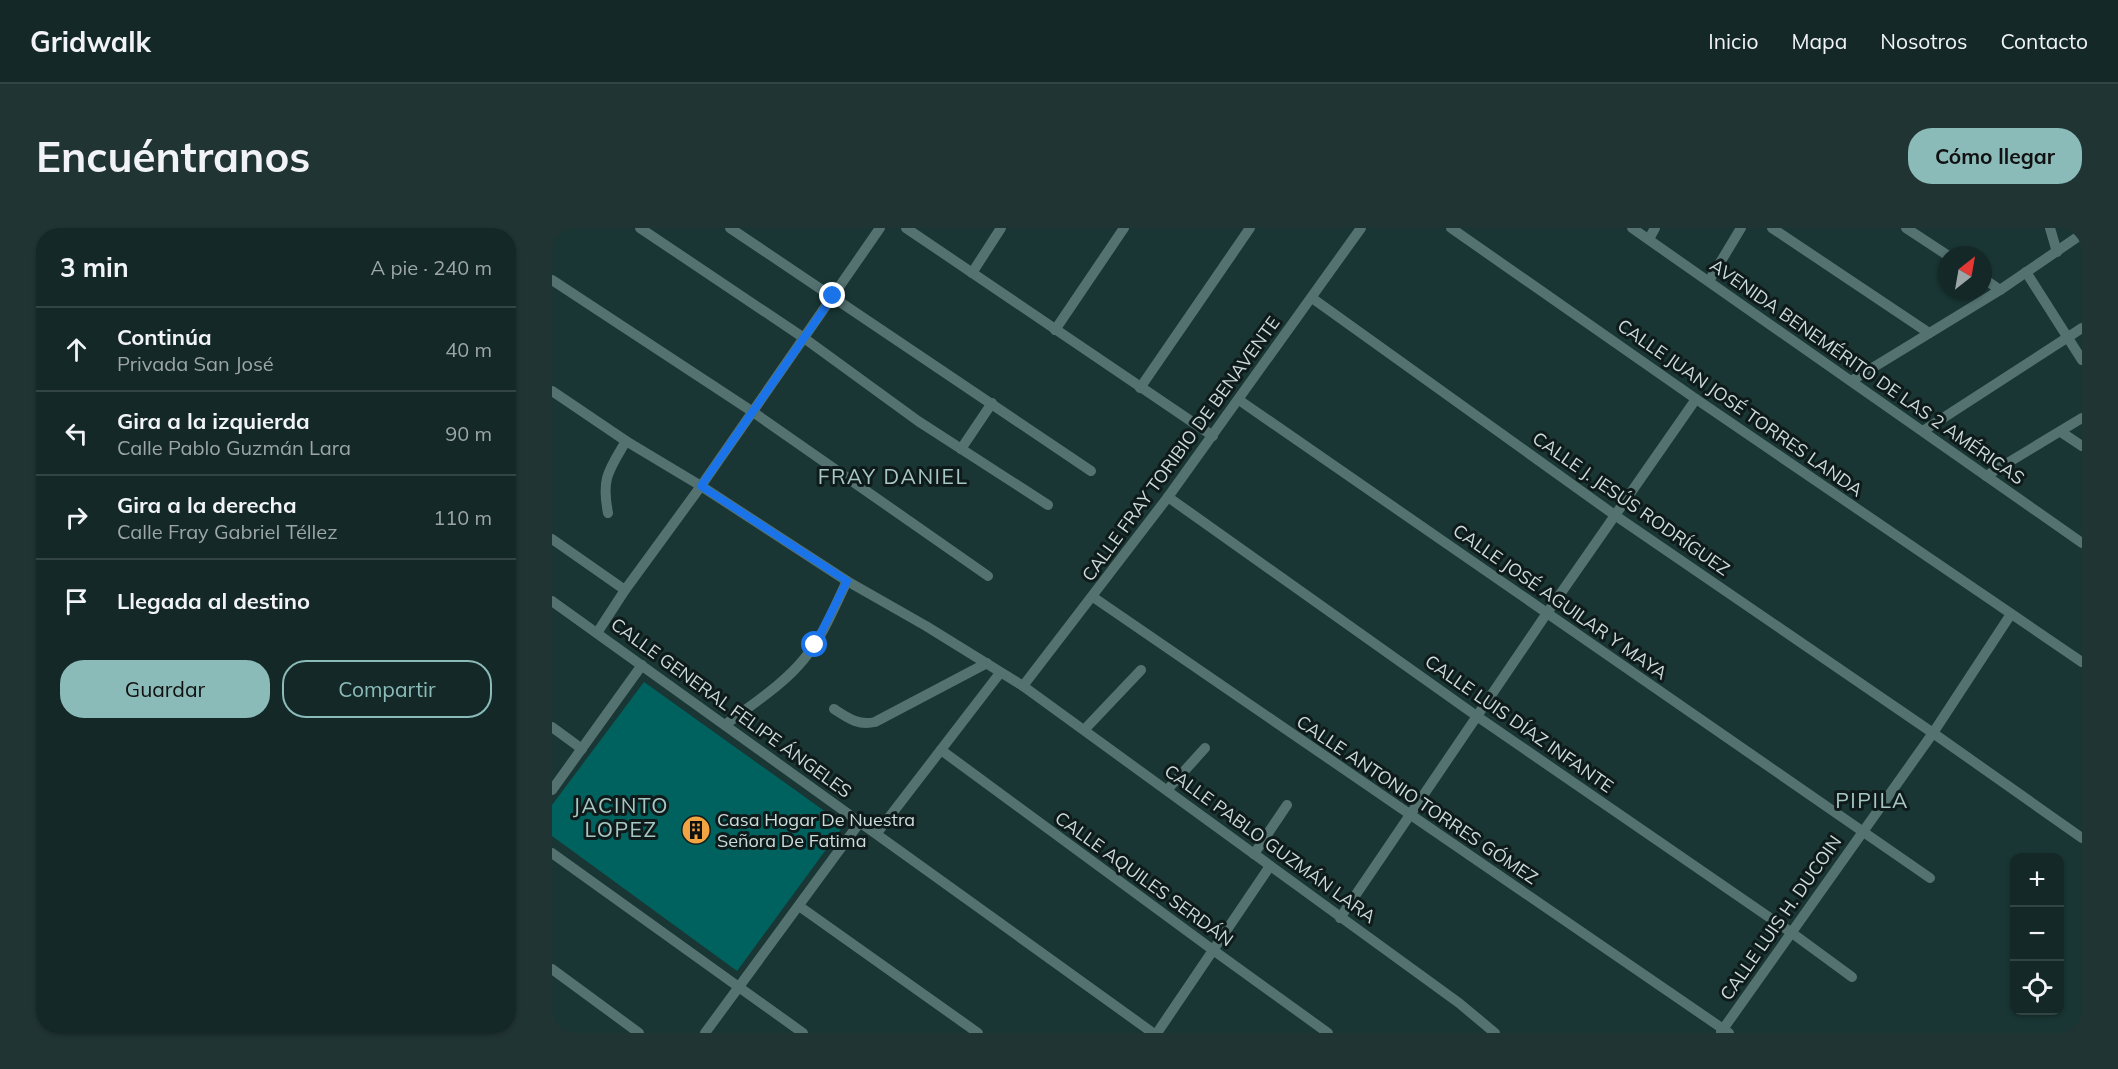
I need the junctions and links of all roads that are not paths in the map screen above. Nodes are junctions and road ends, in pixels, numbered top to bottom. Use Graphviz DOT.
graph roads {
  1 [pos="640,228"];
  2 [pos="730,228"];
  3 [pos="880,228"];
  4 [pos="906,228"];
  5 [pos="1002,228"];
  6 [pos="1124,228"];
  7 [pos="1250,228"];
  8 [pos="1361,228"];
  9 [pos="1451,228"];
  10 [pos="1632,228"];
  11 [pos="1655,228"];
  12 [pos="1741,228"];
  13 [pos="1772,228"];
  14 [pos="2050,228"];
  15 [pos="1912,230"];
  16 [pos="2082,234"];
  17 [pos="1648,239"];
  18 [pos="1938,249"];
  19 [pos="2057,252"];
  20 [pos="2026,272"];
  21 [pos="972,273"];
  22 [pos="552,280"];
  23 [pos="1709,281"];
  24 [pos="1992,284"];
  25 [pos="2000,290"];
  26 [pos="833,296"];
  27 [pos="1312,298"];
  28 [pos="2082,328"];
  29 [pos="1056,330"];
  30 [pos="1929,333"];
  31 [pos="2068,337"];
  32 [pos="804,338"];
  33 [pos="2082,360"];
  34 [pos="1851,381"];
  35 [pos="1140,388"];
  36 [pos="552,390"];
  37 [pos="1696,399"];
  38 [pos="1239,400"];
  39 [pos="992,404"];
  40 [pos="753,412"];
  41 [pos="2082,418"];
  42 [pos="1923,431"];
  43 [pos="2061,432"];
  44 [pos="1213,436"];
  45 [pos="626,441"];
  46 [pos="2082,446"];
  47 [pos="961,449"];
  48 [pos="1091,471"];
  49 [pos="1986,476"];
  50 [pos="701,486"];
  51 [pos="1168,497"];
  52 [pos="1048,505"];
  53 [pos="608,513"];
  54 [pos="1616,516"];
  55 [pos="552,539"];
  56 [pos="2082,543"];
  57 [pos="988,576"];
  58 [pos="847,581"];
  59 [pos="625,590"];
  60 [pos="1093,597"];
  61 [pos="552,601"];
  62 [pos="1547,613"];
  63 [pos="2011,614"];
  64 [pos="597,633"];
  65 [pos="2082,662"];
  66 [pos="987,663"];
  67 [pos="642,665"];
  68 [pos="1141,670"];
  69 [pos="1000,673"];
  70 [pos="1023,686"];
  71 [pos="834,709"];
  72 [pos="1478,717"];
  73 [pos="725,724"];
  74 [pos="552,727"];
  75 [pos="1085,729"];
  76 [pos="1933,733"];
  77 [pos="582,748"];
  78 [pos="1205,748"];
  79 [pos="941,750"];
  80 [pos="1168,789"];
  81 [pos="552,790"];
  82 [pos="1287,805"];
  83 [pos="1410,815"];
  84 [pos="860,822"];
  85 [pos="1862,831"];
  86 [pos="877,833"];
  87 [pos="2082,838"];
  88 [pos="552,853"];
  89 [pos="1254,854"];
  90 [pos="1270,866"];
  91 [pos="1930,878"];
  92 [pos="799,906"];
  93 [pos="1340,918"];
  94 [pos="1792,933"];
  95 [pos="1213,950"];
  96 [pos="552,969"];
  97 [pos="1852,977"];
  98 [pos="739,987"];
  99 [pos="1724,1032"];
  100 [pos="639,1033"];
  101 [pos="705,1033"];
  102 [pos="803,1033"];
  103 [pos="978,1033"];
  104 [pos="1155,1033"];
  105 [pos="1328,1033"];
  106 [pos="1494,1033"];
  1 -- 32 [label="street"];
  2 -- 26 [label="street"];
  3 -- 26 [label="street"];
  4 -- 21 [label="street"];
  5 -- 21 [label="street"];
  6 -- 29 [label="street"];
  7 -- 35 [label="street"];
  8 -- 27 [label="street, CALLE FRAY TORIBIO DE BENAVENTE"];
  9 -- 37 [label="street, CALLE JUAN JOSÉ TORRES LANDA"];
  10 -- 17 [label="street, AVENIDA BENEMÉRITO DE LAS 2 AMÉRICAS"];
  11 -- 17 [label="street"];
  12 -- 23 [label="street"];
  13 -- 30 [label="street"];
  14 -- 19 [label="street"];
  15 -- 18 [label="street"];
  16 -- 19 [label="street"];
  17 -- 23 [label="street, AVENIDA BENEMÉRITO DE LAS 2 AMÉRICAS"];
  19 -- 20 [label="street"];
  20 -- 25 [label="street"];
  20 -- 31 [label="street"];
  21 -- 29 [label="street"];
  22 -- 40 [label="street"];
  23 -- 34 [label="street, AVENIDA BENEMÉRITO DE LAS 2 AMÉRICAS"];
  24 -- 25 [label="street"];
  25 -- 30 [label="street"];
  26 -- 32 [label="street"];
  26 -- 39 [label="street"];
  27 -- 38 [label="street, CALLE FRAY TORIBIO DE BENAVENTE"];
  27 -- 54 [label="street, CALLE J. JESÚS RODRÍGUEZ"];
  28 -- 31 [label="street"];
  29 -- 35 [label="street"];
  30 -- 34 [label="street"];
  31 -- 33 [label="street"];
  31 -- 42 [label="street"];
  32 -- 40 [label="street"];
  32 -- 47 [label="street"];
  34 -- 42 [label="street, AVENIDA BENEMÉRITO DE LAS 2 AMÉRICAS"];
  35 -- 44 [label="street"];
  36 -- 45 [label="street"];
  37 -- 54 [label="street"];
  37 -- 63 [label="street, CALLE JUAN JOSÉ TORRES LANDA"];
  38 -- 44 [label="street, CALLE FRAY TORIBIO DE BENAVENTE"];
  38 -- 62 [label="street, CALLE JOSÉ AGUILAR Y MAYA"];
  39 -- 47 [label="street"];
  39 -- 48 [label="street"];
  40 -- 50 [label="street"];
  40 -- 57 [label="street"];
  41 -- 43 [label="street"];
  42 -- 49 [label="street, AVENIDA BENEMÉRITO DE LAS 2 AMÉRICAS"];
  43 -- 46 [label="street"];
  43 -- 49 [label="street"];
  44 -- 51 [label="street, CALLE FRAY TORIBIO DE BENAVENTE"];
  45 -- 50 [label="street"];
  45 -- 53 [label="street"];
  47 -- 52 [label="street"];
  49 -- 56 [label="street, AVENIDA BENEMÉRITO DE LAS 2 AMÉRICAS"];
  50 -- 58 [label="street"];
  50 -- 59 [label="street"];
  51 -- 60 [label="street, CALLE FRAY TORIBIO DE BENAVENTE"];
  51 -- 72 [label="street, CALLE LUIS DÍAZ INFANTE"];
  54 -- 62 [label="street"];
  54 -- 76 [label="street, CALLE J. JESÚS RODRÍGUEZ"];
  55 -- 59 [label="street"];
  58 -- 66 [label="street"];
  58 -- 73 [label="street"];
  59 -- 64 [label="street"];
  60 -- 70 [label="street, CALLE FRAY TORIBIO DE BENAVENTE"];
  60 -- 83 [label="street, CALLE ANTONIO TORRES GÓMEZ"];
  61 -- 64 [label="street, CALLE GENERAL FELIPE ÁNGELES"];
  62 -- 72 [label="street"];
  62 -- 85 [label="street, CALLE JOSÉ AGUILAR Y MAYA"];
  63 -- 65 [label="street, CALLE JUAN JOSÉ TORRES LANDA"];
  63 -- 76 [label="street, CALLE LUIS H. DUCOIN"];
  64 -- 67 [label="street, CALLE GENERAL FELIPE ÁNGELES"];
  66 -- 69 [label="street"];
  66 -- 71 [label="street"];
  67 -- 73 [label="street, CALLE GENERAL FELIPE ÁNGELES"];
  67 -- 77 [label="street"];
  68 -- 75 [label="street"];
  69 -- 70 [label="street, CALLE PABLO GUZMÁN LARA"];
  69 -- 79 [label="street"];
  70 -- 75 [label="street, CALLE PABLO GUZMÁN LARA"];
  72 -- 83 [label="street"];
  72 -- 94 [label="street, CALLE LUIS DÍAZ INFANTE"];
  73 -- 84 [label="street, CALLE GENERAL FELIPE ÁNGELES"];
  74 -- 77 [label="street"];
  75 -- 80 [label="street, CALLE PABLO GUZMÁN LARA"];
  76 -- 85 [label="street, CALLE LUIS H. DUCOIN"];
  76 -- 87 [label="street, CALLE J. JESÚS RODRÍGUEZ"];
  77 -- 81 [label="street"];
  78 -- 80 [label="street"];
  79 -- 86 [label="street"];
  79 -- 95 [label="street, CALLE AQUILES SERDÁN"];
  80 -- 89 [label="street, CALLE PABLO GUZMÁN LARA"];
  82 -- 89 [label="street"];
  83 -- 93 [label="street"];
  83 -- 99 [label="street, CALLE ANTONIO TORRES GÓMEZ"];
  84 -- 86 [label="street, CALLE GENERAL FELIPE ÁNGELES"];
  84 -- 92 [label="street"];
  85 -- 91 [label="street, CALLE JOSÉ AGUILAR Y MAYA"];
  85 -- 94 [label="street, CALLE LUIS H. DUCOIN"];
  86 -- 104 [label="street, CALLE GENERAL FELIPE ÁNGELES"];
  88 -- 98 [label="street"];
  89 -- 90 [label="street, CALLE PABLO GUZMÁN LARA"];
  90 -- 93 [label="street, CALLE PABLO GUZMÁN LARA"];
  90 -- 95 [label="street"];
  92 -- 98 [label="street"];
  92 -- 103 [label="street"];
  93 -- 106 [label="street, CALLE PABLO GUZMÁN LARA"];
  94 -- 97 [label="street, CALLE LUIS DÍAZ INFANTE"];
  94 -- 99 [label="street, CALLE LUIS H. DUCOIN"];
  95 -- 104 [label="street"];
  95 -- 105 [label="street, CALLE AQUILES SERDÁN"];
  96 -- 100 [label="street"];
  98 -- 101 [label="street"];
  98 -- 102 [label="street"];
}
